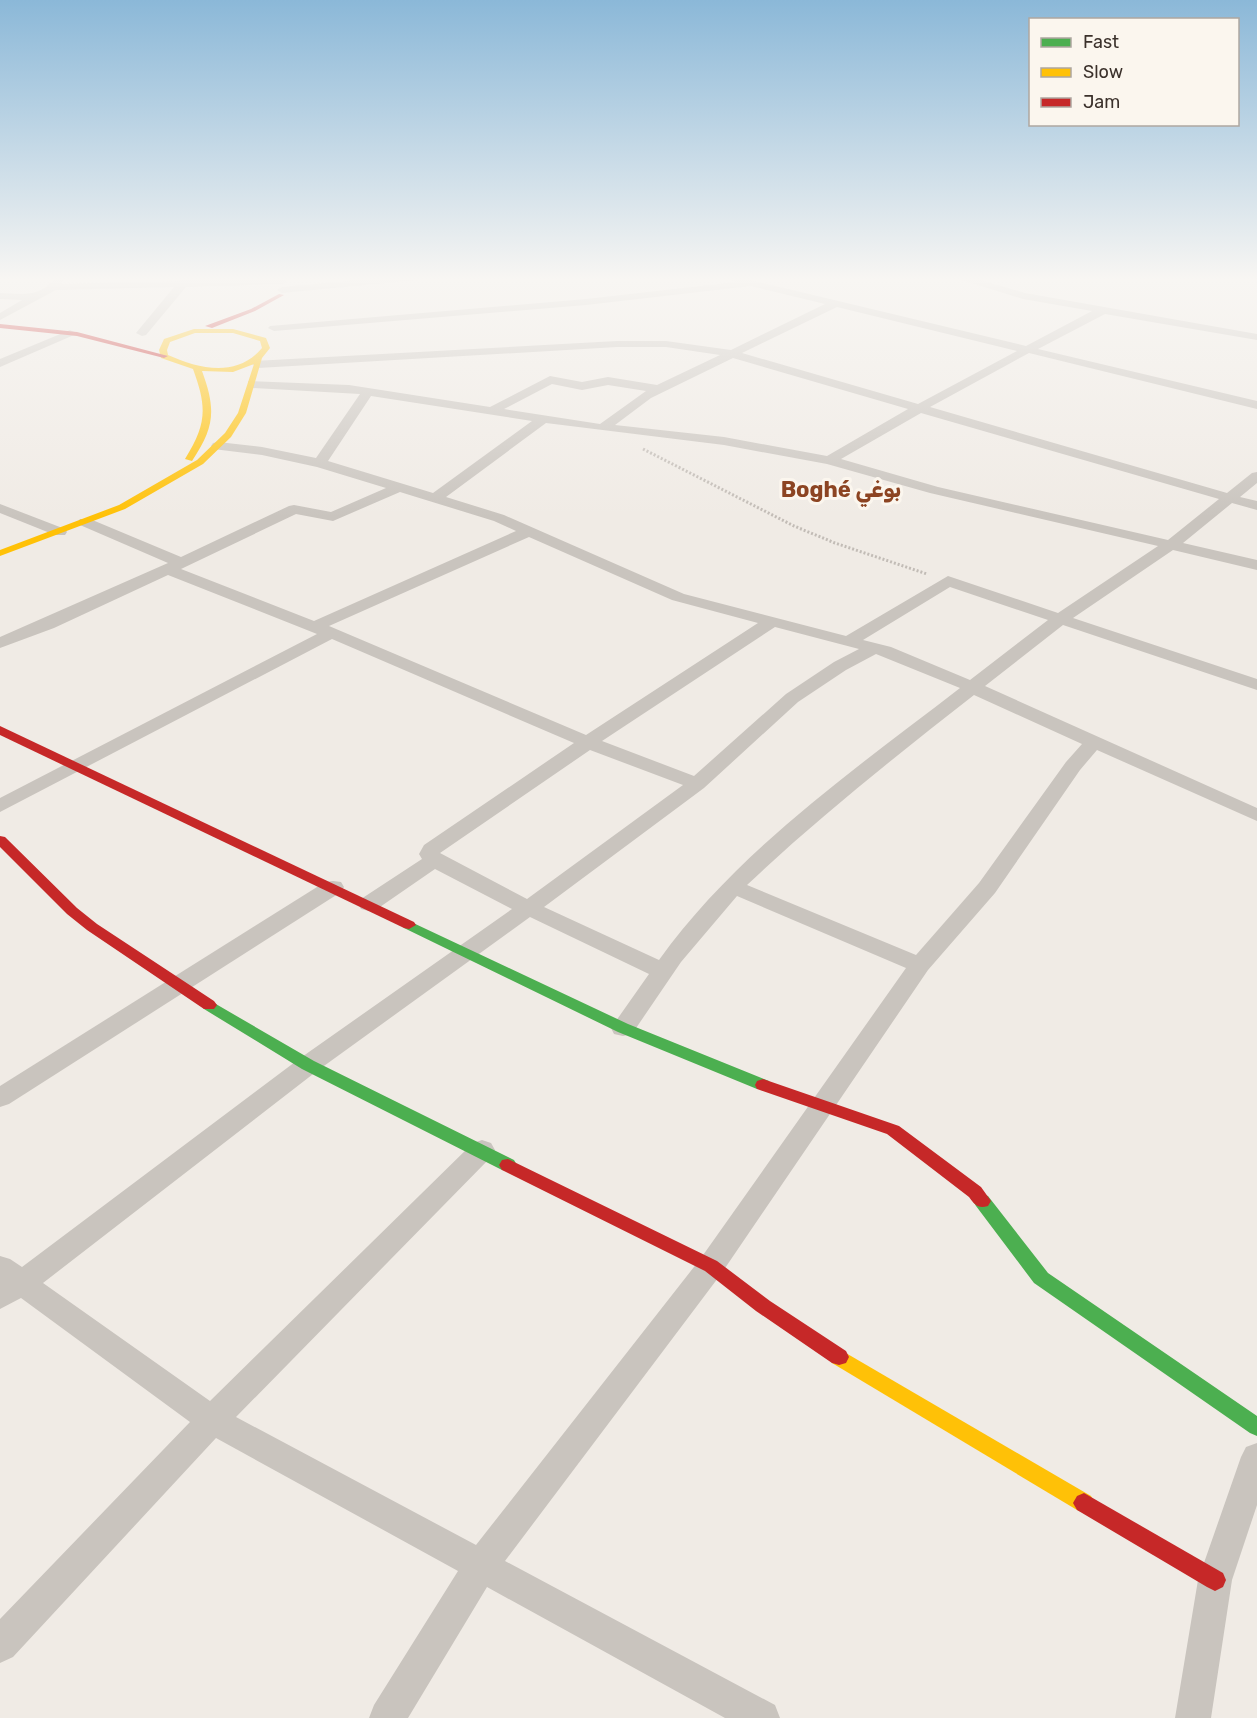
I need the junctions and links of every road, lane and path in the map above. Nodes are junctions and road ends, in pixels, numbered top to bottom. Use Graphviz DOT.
graph roads {
  1 [pos="15,357"];
  2 [pos="166,357"];
  3 [pos="261,357"];
  4 [pos="358,357"];
  5 [pos="721,357"];
  6 [pos="743,357"];
  7 [pos="1016,357"];
  8 [pos="1060,357"];
  9 [pos="258,362"];
  10 [pos="0,363"];
  11 [pos="197,369"];
  12 [pos="252,384"];
  13 [pos="658,389"];
  14 [pos="368,392"];
  15 [pos="1257,405"];
  16 [pos="493,410"];
  17 [pos="919,410"];
  18 [pos="545,418"];
  19 [pos="603,428"];
  20 [pos="218,446"];
  21 [pos="829,460"];
  22 [pos="320,463"];
  23 [pos="1257,476"];
  24 [pos="175,477"];
  25 [pos="397,488"];
  26 [pos="1229,498"];
  27 [pos="434,499"];
  28 [pos="1257,506"];
  29 [pos="0,508"];
  30 [pos="85,522"];
  31 [pos="60,532"];
  32 [pos="527,532"];
  33 [pos="1172,544"];
  34 [pos="0,553"];
  35 [pos="1257,565"];
  36 [pos="172,566"];
  37 [pos="948,581"];
  38 [pos="1060,619"];
  39 [pos="773,621"];
  40 [pos="323,630"];
  41 [pos="849,641"];
  42 [pos="0,643"];
  43 [pos="874,648"];
  44 [pos="1257,685"];
  45 [pos="974,688"];
  46 [pos="0,730"];
  47 [pos="1094,742"];
  48 [pos="589,743"];
  49 [pos="78,766"];
  50 [pos="697,784"];
  51 [pos="0,806"];
  52 [pos="1257,815"];
  53 [pos="0,840"];
  54 [pos="434,860"];
  55 [pos="333,887"];
  56 [pos="733,887"];
  57 [pos="369,904"];
  58 [pos="528,908"];
  59 [pos="464,953"];
  60 [pos="920,965"];
  61 [pos="663,970"];
  62 [pos="178,986"];
  63 [pos="623,1028"];
  64 [pos="308,1065"];
  65 [pos="0,1098"];
  66 [pos="822,1107"];
  67 [pos="482,1150"];
  68 [pos="711,1266"];
  69 [pos="7,1283"];
  70 [pos="212,1420"];
  71 [pos="1257,1427"];
  72 [pos="1257,1457"];
  73 [pos="480,1566"];
  74 [pos="1215,1580"];
  75 [pos="0,1645"];
  76 [pos="387,1718"];
  77 [pos="762,1718"];
  78 [pos="1193,1718"];
  1 -- 10 [label="street"];
  2 -- 11 [label="street"];
  3 -- 9 [label="street"];
  4 -- 9 [label="street"];
  5 -- 13 [label="street"];
  6 -- 17 [label="street"];
  7 -- 17 [label="street"];
  8 -- 15 [label="street"];
  9 -- 11 [label="street"];
  9 -- 12 [label="street"];
  11 -- 24 [label="street"];
  12 -- 14 [label="street"];
  12 -- 20 [label="street"];
  13 -- 16 [label="street"];
  13 -- 19 [label="street"];
  14 -- 16 [label="street"];
  14 -- 22 [label="street"];
  16 -- 18 [label="street"];
  17 -- 21 [label="street"];
  17 -- 26 [label="street"];
  18 -- 19 [label="street"];
  18 -- 27 [label="street"];
  19 -- 21 [label="street"];
  19 -- 37 [label="path"];
  20 -- 22 [label="street"];
  20 -- 24 [label="street"];
  21 -- 33 [label="street"];
  22 -- 25 [label="street"];
  23 -- 26 [label="street"];
  24 -- 30 [label="street"];
  25 -- 27 [label="street"];
  25 -- 36 [label="street"];
  26 -- 28 [label="street"];
  26 -- 33 [label="street"];
  27 -- 32 [label="street"];
  29 -- 31 [label="street"];
  30 -- 31 [label="street"];
  30 -- 36 [label="street"];
  31 -- 34 [label="street"];
  32 -- 39 [label="street"];
  32 -- 40 [label="street"];
  33 -- 35 [label="street"];
  33 -- 38 [label="street"];
  36 -- 40 [label="street"];
  36 -- 42 [label="street"];
  37 -- 38 [label="street"];
  37 -- 41 [label="street"];
  38 -- 44 [label="street"];
  38 -- 45 [label="street"];
  39 -- 41 [label="street"];
  39 -- 48 [label="street"];
  40 -- 48 [label="street"];
  40 -- 49 [label="street"];
  41 -- 43 [label="street"];
  43 -- 45 [label="street"];
  43 -- 50 [label="street"];
  45 -- 47 [label="street"];
  45 -- 56 [label="street"];
  46 -- 49 [label="street"];
  47 -- 52 [label="street"];
  47 -- 60 [label="street"];
  48 -- 50 [label="street"];
  48 -- 54 [label="street"];
  49 -- 51 [label="street"];
  49 -- 55 [label="street"];
  50 -- 58 [label="street"];
  53 -- 62 [label="street"];
  54 -- 57 [label="street"];
  54 -- 58 [label="street"];
  55 -- 57 [label="street"];
  55 -- 62 [label="street"];
  56 -- 60 [label="street"];
  56 -- 61 [label="street"];
  57 -- 59 [label="street"];
  58 -- 59 [label="street"];
  58 -- 61 [label="street"];
  59 -- 63 [label="street"];
  59 -- 64 [label="street"];
  60 -- 66 [label="street"];
  61 -- 63 [label="street"];
  62 -- 64 [label="street"];
  62 -- 65 [label="street"];
  63 -- 66 [label="street"];
  64 -- 67 [label="street"];
  64 -- 69 [label="street"];
  66 -- 68 [label="street"];
  66 -- 71 [label="street"];
  67 -- 68 [label="street"];
  67 -- 70 [label="street"];
  68 -- 73 [label="street"];
  68 -- 74 [label="street"];
  69 -- 70 [label="street"];
  70 -- 73 [label="street"];
  70 -- 75 [label="street"];
  72 -- 74 [label="street"];
  73 -- 76 [label="street"];
  73 -- 77 [label="street"];
  74 -- 78 [label="street"];
}
